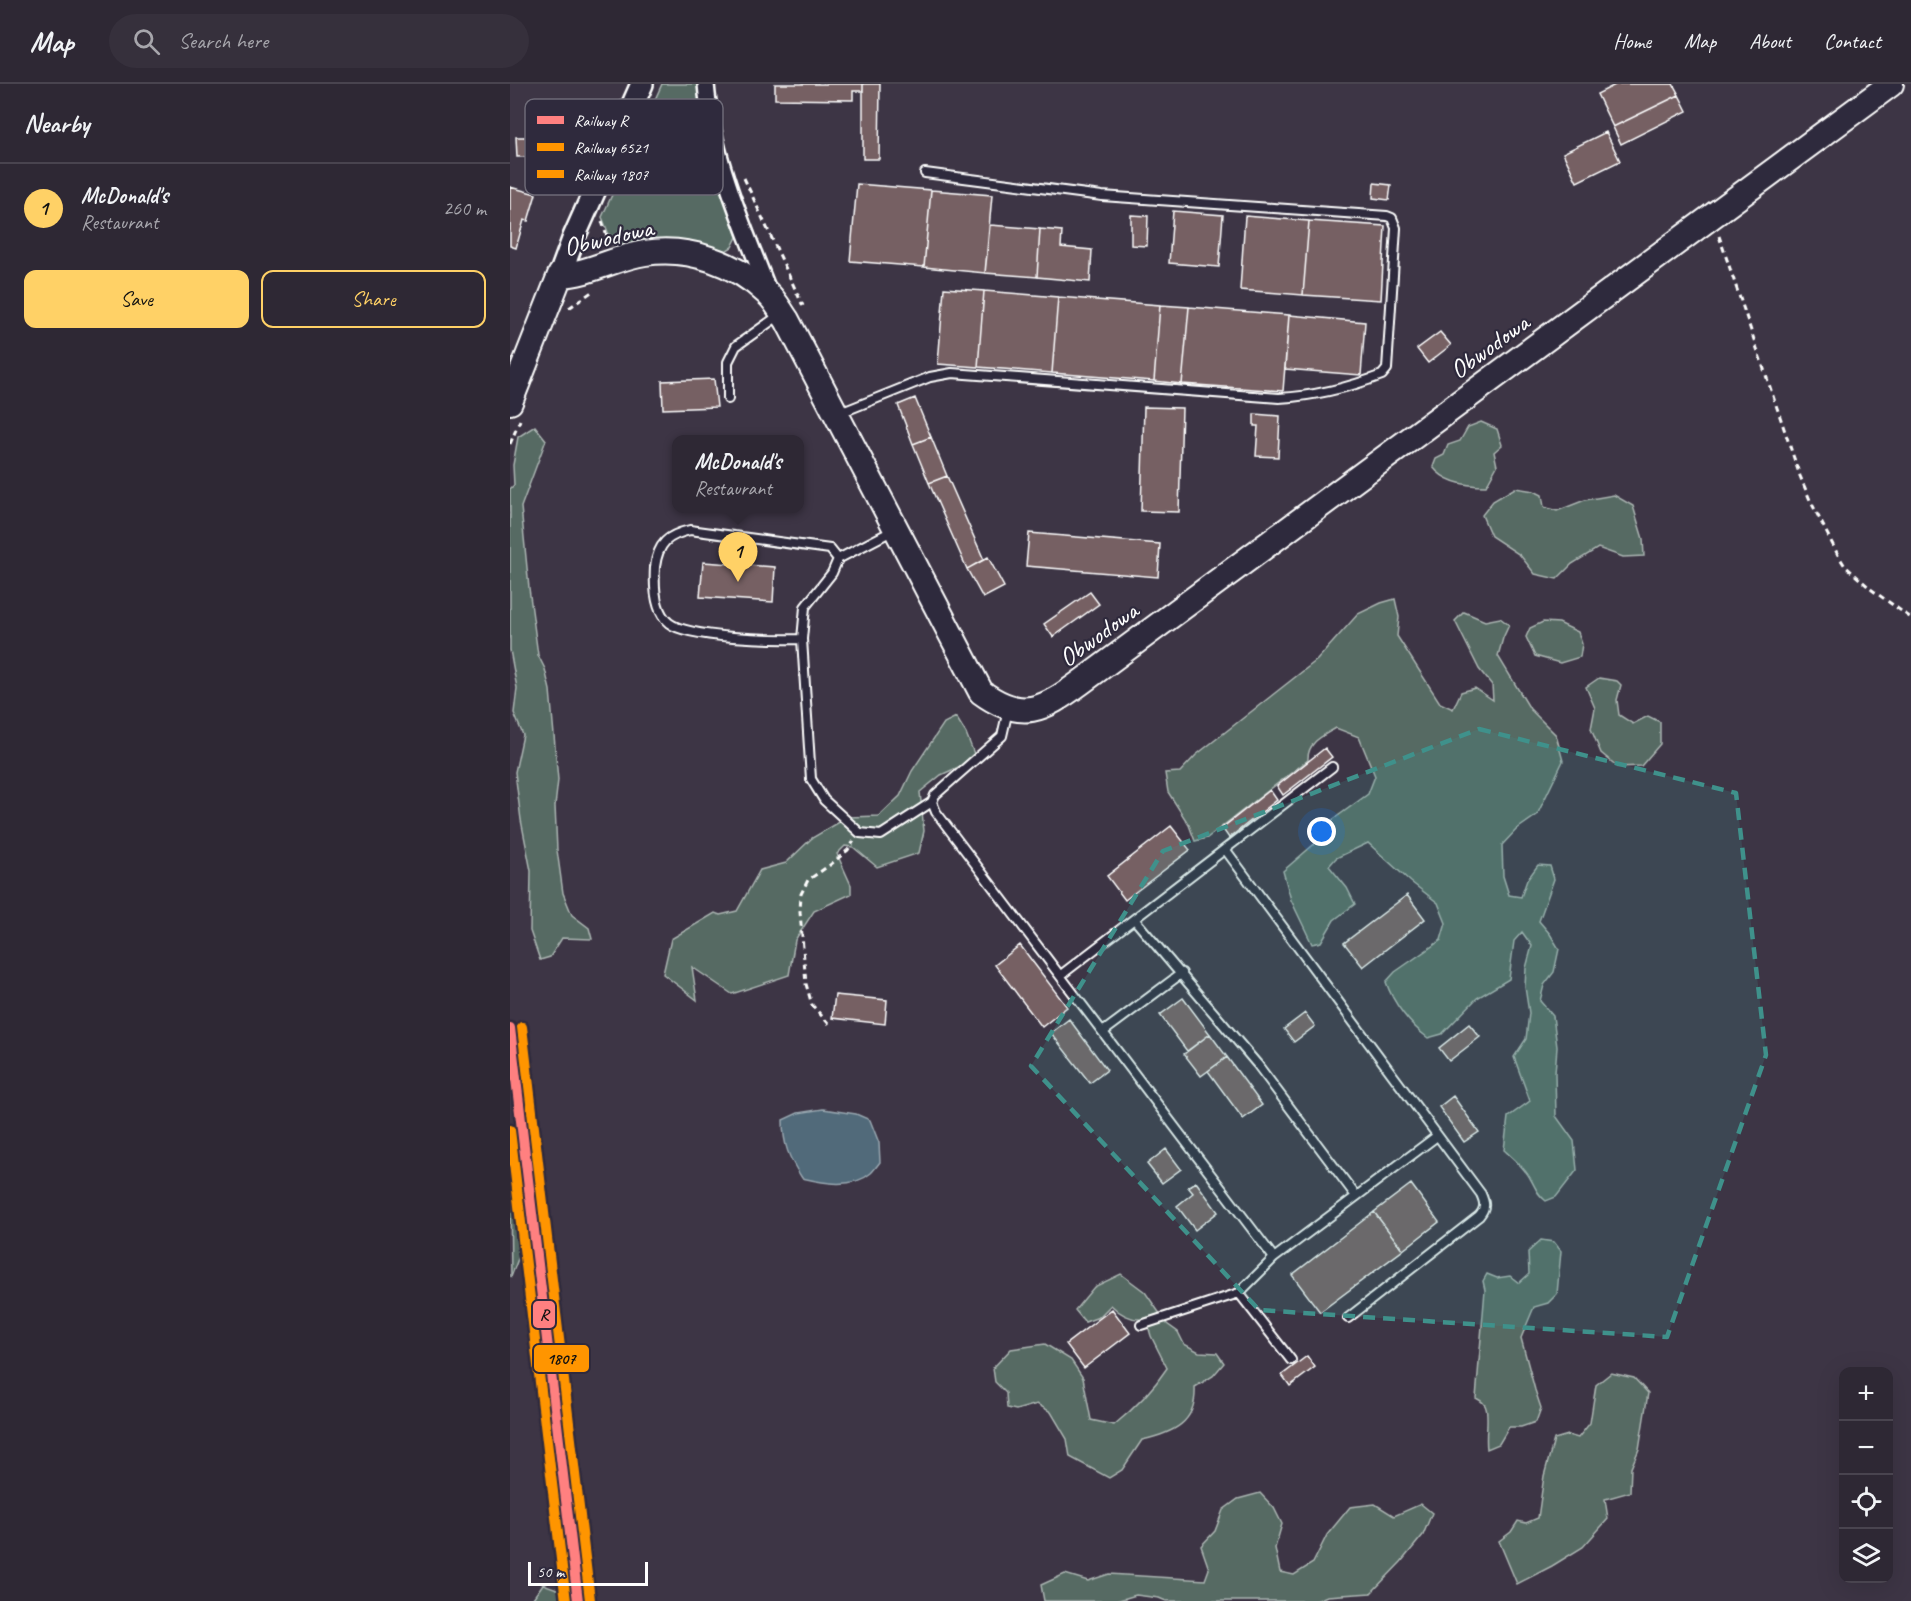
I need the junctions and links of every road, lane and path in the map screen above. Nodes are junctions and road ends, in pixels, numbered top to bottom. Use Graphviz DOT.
graph roads {
  1 [pos="642,84"];
  2 [pos="706,84"];
  3 [pos="1891,84"];
  4 [pos="635,99"];
  5 [pos="707,99"];
  6 [pos="723,169"];
  7 [pos="741,171"];
  8 [pos="925,173"];
  9 [pos="593,195"];
  10 [pos="1712,217"];
  11 [pos="560,275"];
  12 [pos="776,305"];
  13 [pos="807,313"];
  14 [pos="728,399"];
  15 [pos="510,402"];
  16 [pos="836,415"];
  17 [pos="895,530"];
  18 [pos="838,559"];
  19 [pos="1911,618"];
  20 [pos="802,639"];
  21 [pos="1009,708"];
  22 [pos="1332,767"];
  23 [pos="932,802"];
  24 [pos="860,833"];
  25 [pos="1225,849"];
  26 [pos="1134,919"];
  27 [pos="1182,973"];
  28 [pos="1061,975"];
  29 [pos="829,1024"];
  30 [pos="1103,1032"];
  31 [pos="1437,1136"];
  32 [pos="1356,1196"];
  33 [pos="1274,1258"];
  34 [pos="1239,1293"];
  35 [pos="1348,1318"];
  36 [pos="1141,1326"];
  37 [pos="1291,1360"];
  1 -- 4 [label="street"];
  2 -- 5 [label="street"];
  3 -- 10 [label="main road, Obwodowa"];
  6 -- 12 [label="street"];
  7 -- 13 [label="path"];
  8 -- 16 [label="lane"];
  9 -- 11 [label="street"];
  10 -- 19 [label="path"];
  10 -- 21 [label="main road, Obwodowa"];
  11 -- 12 [label="main road, Obwodowa"];
  11 -- 15 [label="main road, Obwodowa"];
  12 -- 14 [label="lane"];
  12 -- 16 [label="main road, Obwodowa"];
  16 -- 17 [label="main road, Obwodowa"];
  17 -- 18 [label="lane"];
  17 -- 21 [label="main road, Obwodowa"];
  18 -- 20 [label="lane"];
  18 -- 20 [label="lane"];
  20 -- 24 [label="lane"];
  21 -- 23 [label="lane"];
  22 -- 25 [label="lane"];
  23 -- 24 [label="lane"];
  23 -- 28 [label="lane"];
  24 -- 29 [label="path"];
  25 -- 26 [label="lane"];
  25 -- 31 [label="lane"];
  26 -- 27 [label="lane"];
  26 -- 28 [label="lane"];
  27 -- 30 [label="lane"];
  27 -- 32 [label="lane"];
  28 -- 30 [label="lane"];
  30 -- 33 [label="lane"];
  31 -- 32 [label="lane"];
  31 -- 35 [label="lane"];
  32 -- 33 [label="lane"];
  33 -- 34 [label="lane"];
  34 -- 36 [label="lane"];
  34 -- 37 [label="lane"];
}
